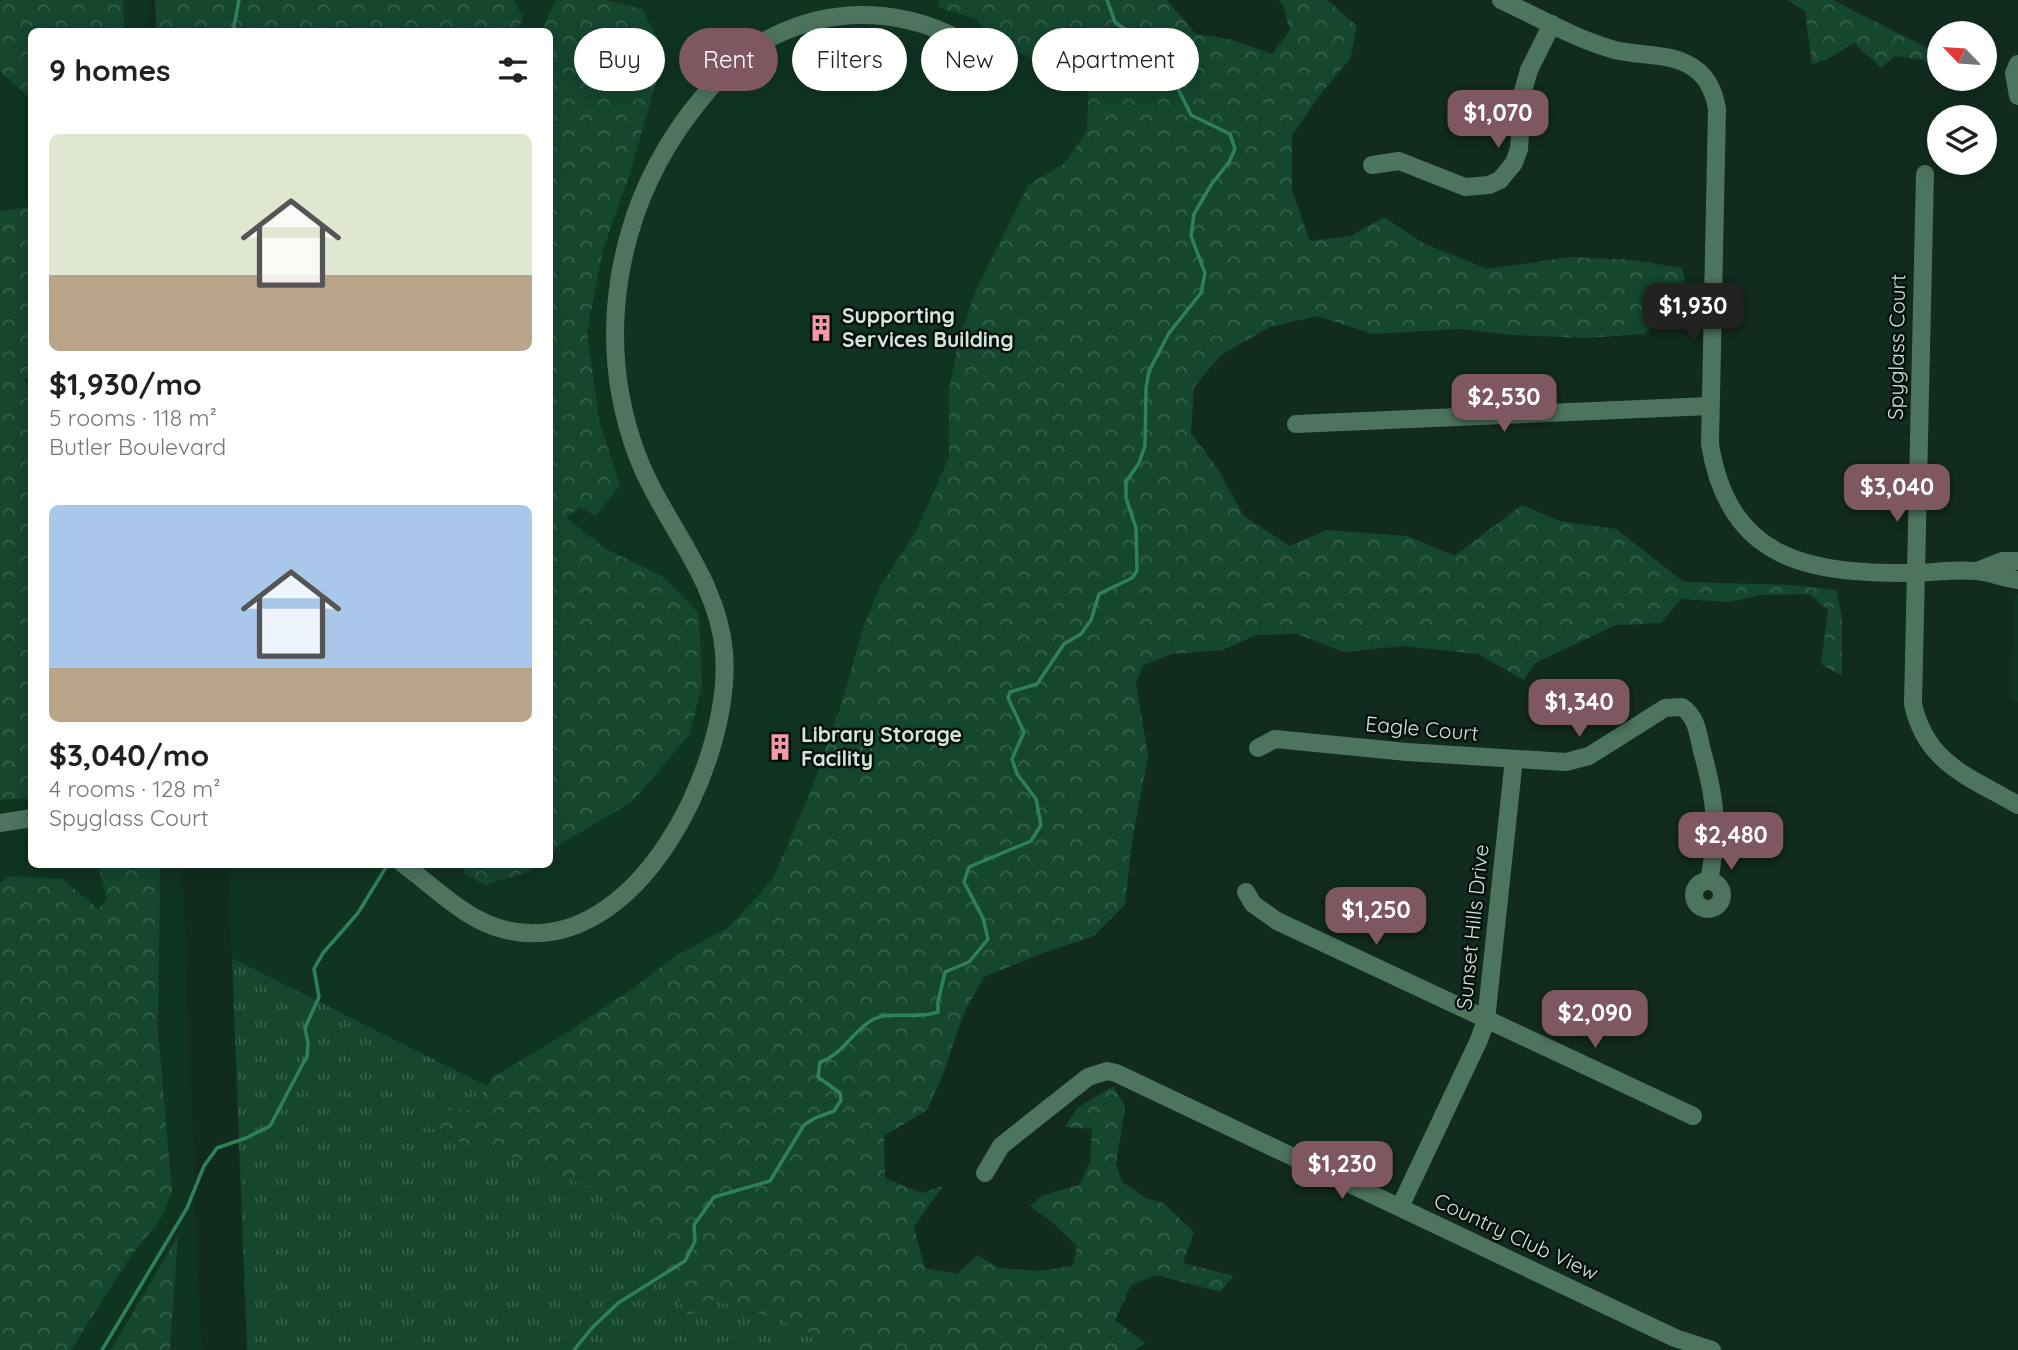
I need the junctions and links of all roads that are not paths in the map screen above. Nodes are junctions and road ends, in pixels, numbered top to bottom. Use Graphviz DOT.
graph roads {
  1 [pos="1500,0"];
  2 [pos="1552,24"];
  3 [pos="935,28"];
  4 [pos="2018,64"];
  5 [pos="2018,96"];
  6 [pos="1372,165"];
  7 [pos="1925,174"];
  8 [pos="1710,406"];
  9 [pos="1296,424"];
  10 [pos="2018,561"];
  11 [pos="1977,570"];
  12 [pos="1915,573"];
  13 [pos="2018,580"];
  14 [pos="1258,748"];
  15 [pos="1514,759"];
  16 [pos="2018,805"];
  17 [pos="28,819"];
  18 [pos="2,824"];
  19 [pos="408,868"];
  20 [pos="1709,881"];
  21 [pos="1247,891"];
  22 [pos="1486,1020"];
  23 [pos="1693,1116"];
  24 [pos="985,1173"];
  25 [pos="1400,1207"];
  26 [pos="1672,1344"];
  27 [pos="1712,1350"];
  1 -- 2 [label="street"];
  2 -- 6 [label="street"];
  2 -- 8 [label="street"];
  3 -- 19 [label="street"];
  4 -- 5 [label="street"];
  7 -- 12 [label="street, Spyglass Court"];
  8 -- 9 [label="street"];
  8 -- 12 [label="street"];
  10 -- 11 [label="street"];
  11 -- 12 [label="street"];
  11 -- 13 [label="street"];
  12 -- 16 [label="street, Spyglass Court"];
  14 -- 15 [label="street, Eagle Court"];
  15 -- 20 [label="street, Eagle Court"];
  15 -- 22 [label="street, Sunset Hills Drive"];
  17 -- 18 [label="street"];
  21 -- 22 [label="street"];
  22 -- 23 [label="street"];
  22 -- 25 [label="street, Sunset Hills Drive"];
  24 -- 25 [label="street, Country Club View"];
  25 -- 26 [label="street, Country Club View"];
  26 -- 27 [label="street, Country Club View"];
}
